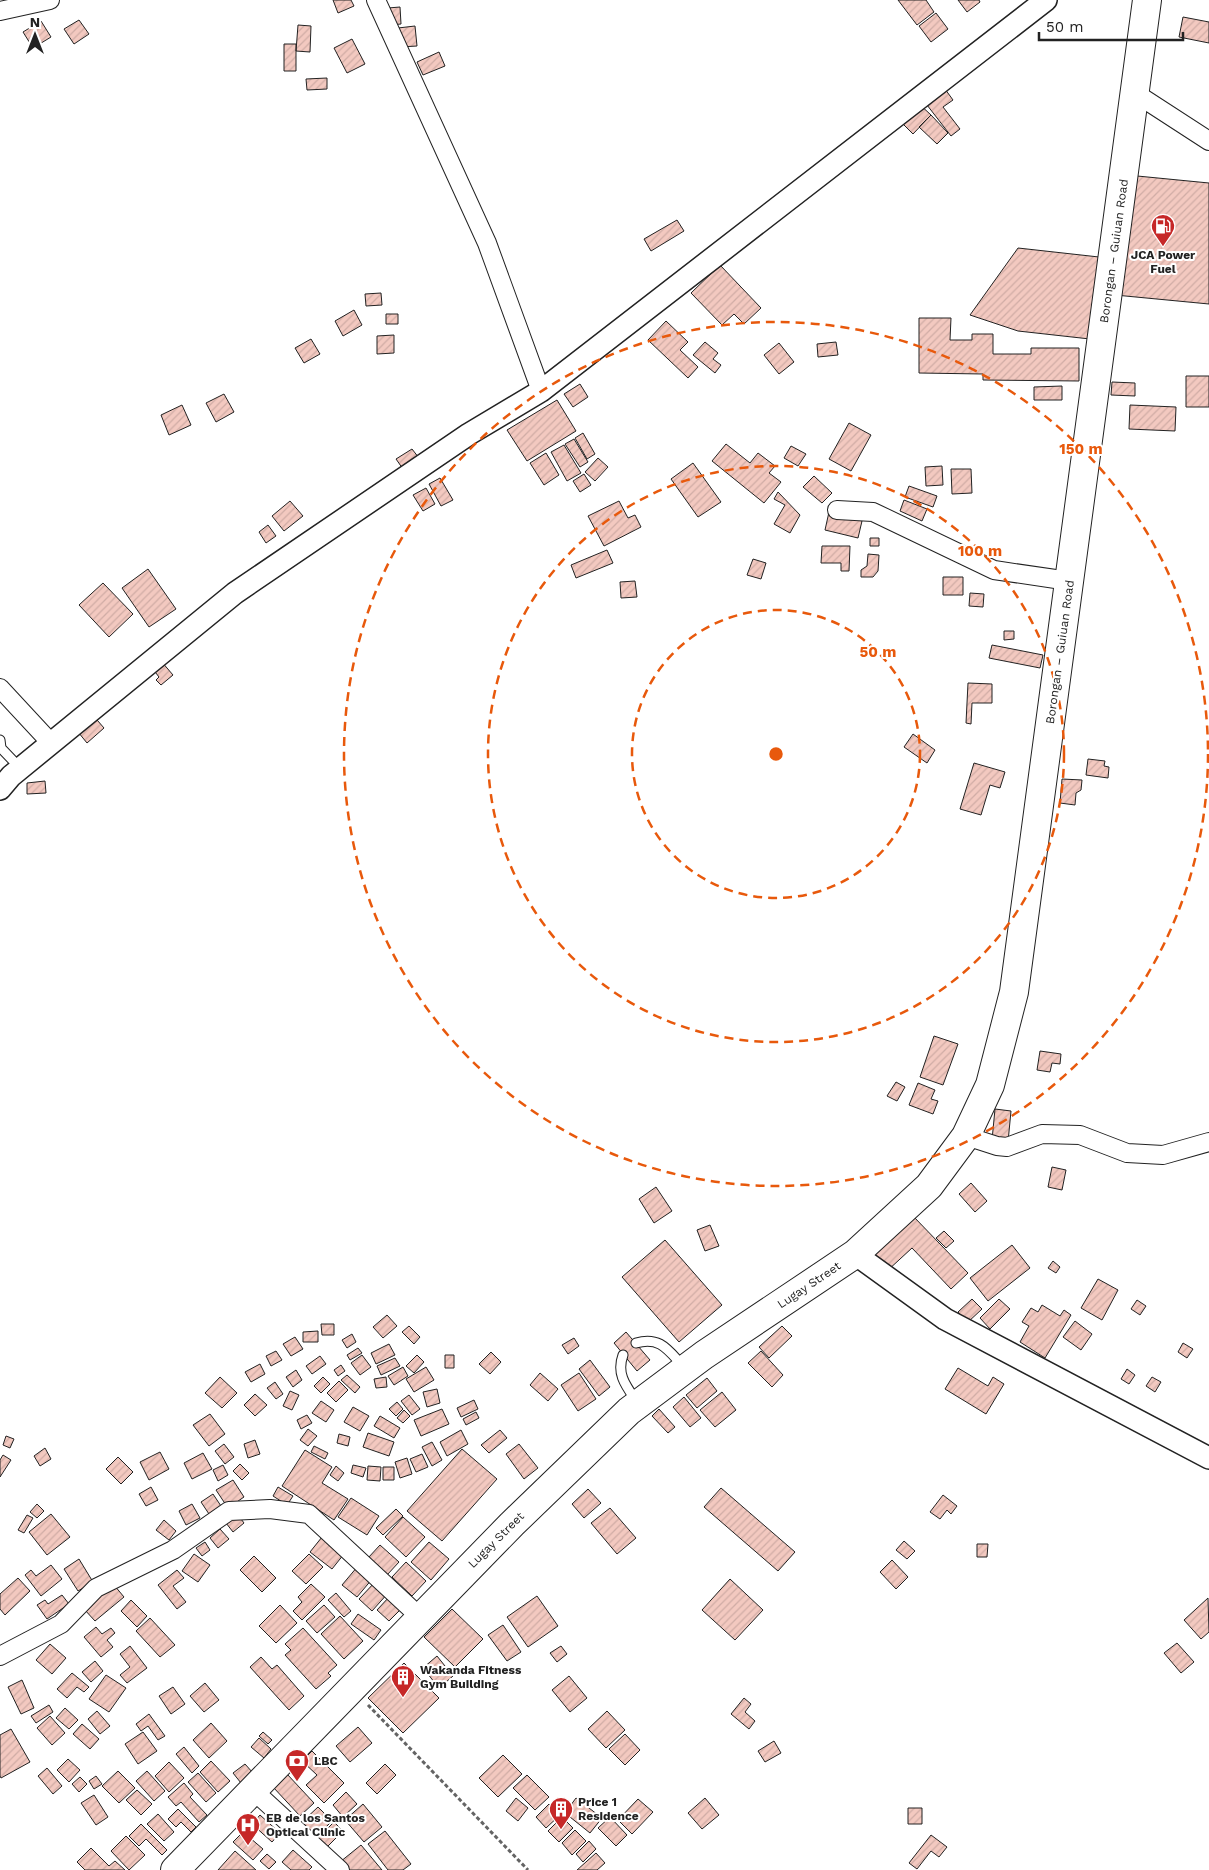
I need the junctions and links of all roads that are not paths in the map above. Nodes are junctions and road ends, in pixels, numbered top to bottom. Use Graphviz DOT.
graph roads {
  1 [pos="50,0"];
  2 [pos="376,0"];
  3 [pos="1046,0"];
  4 [pos="1148,0"];
  5 [pos="0,11"];
  6 [pos="1135,93"];
  7 [pos="1209,141"];
  8 [pos="542,391"];
  9 [pos="837,510"];
  10 [pos="1069,581"];
  11 [pos="0,688"];
  12 [pos="0,740"];
  13 [pos="51,743"];
  14 [pos="21,768"];
  15 [pos="0,789"];
  16 [pos="966,1136"];
  17 [pos="1209,1142"];
  18 [pos="855,1254"];
  19 [pos="636,1343"];
  20 [pos="623,1355"];
  21 [pos="685,1369"];
  22 [pos="638,1404"];
  23 [pos="1209,1458"];
  24 [pos="420,1617"];
  25 [pos="0,1656"];
  26 [pos="253,1790"];
  27 [pos="175,1870"];
  28 [pos="340,1870"];
  1 -- 5 [label="street"];
  2 -- 8 [label="street"];
  3 -- 8 [label="street"];
  4 -- 6 [label="main road, Borongan – Guiuan Road"];
  6 -- 7 [label="street"];
  6 -- 10 [label="main road, Borongan – Guiuan Road"];
  8 -- 13 [label="street"];
  9 -- 10 [label="street"];
  10 -- 16 [label="main road, Borongan – Guiuan Road"];
  11 -- 13 [label="street"];
  12 -- 14 [label="lane"];
  13 -- 14 [label="street"];
  14 -- 15 [label="street"];
  16 -- 17 [label="street"];
  16 -- 18 [label="main road, Borongan – Guiuan Road"];
  18 -- 21 [label="main road, Lugay Street"];
  18 -- 23 [label="street"];
  19 -- 21 [label="lane"];
  20 -- 22 [label="lane"];
  21 -- 22 [label="main road, Lugay Street"];
  22 -- 24 [label="main road, Lugay Street"];
  24 -- 25 [label="street"];
  24 -- 26 [label="main road, Lugay Street"];
  26 -- 27 [label="main road, Lugay Street"];
  26 -- 28 [label="street"];
}
